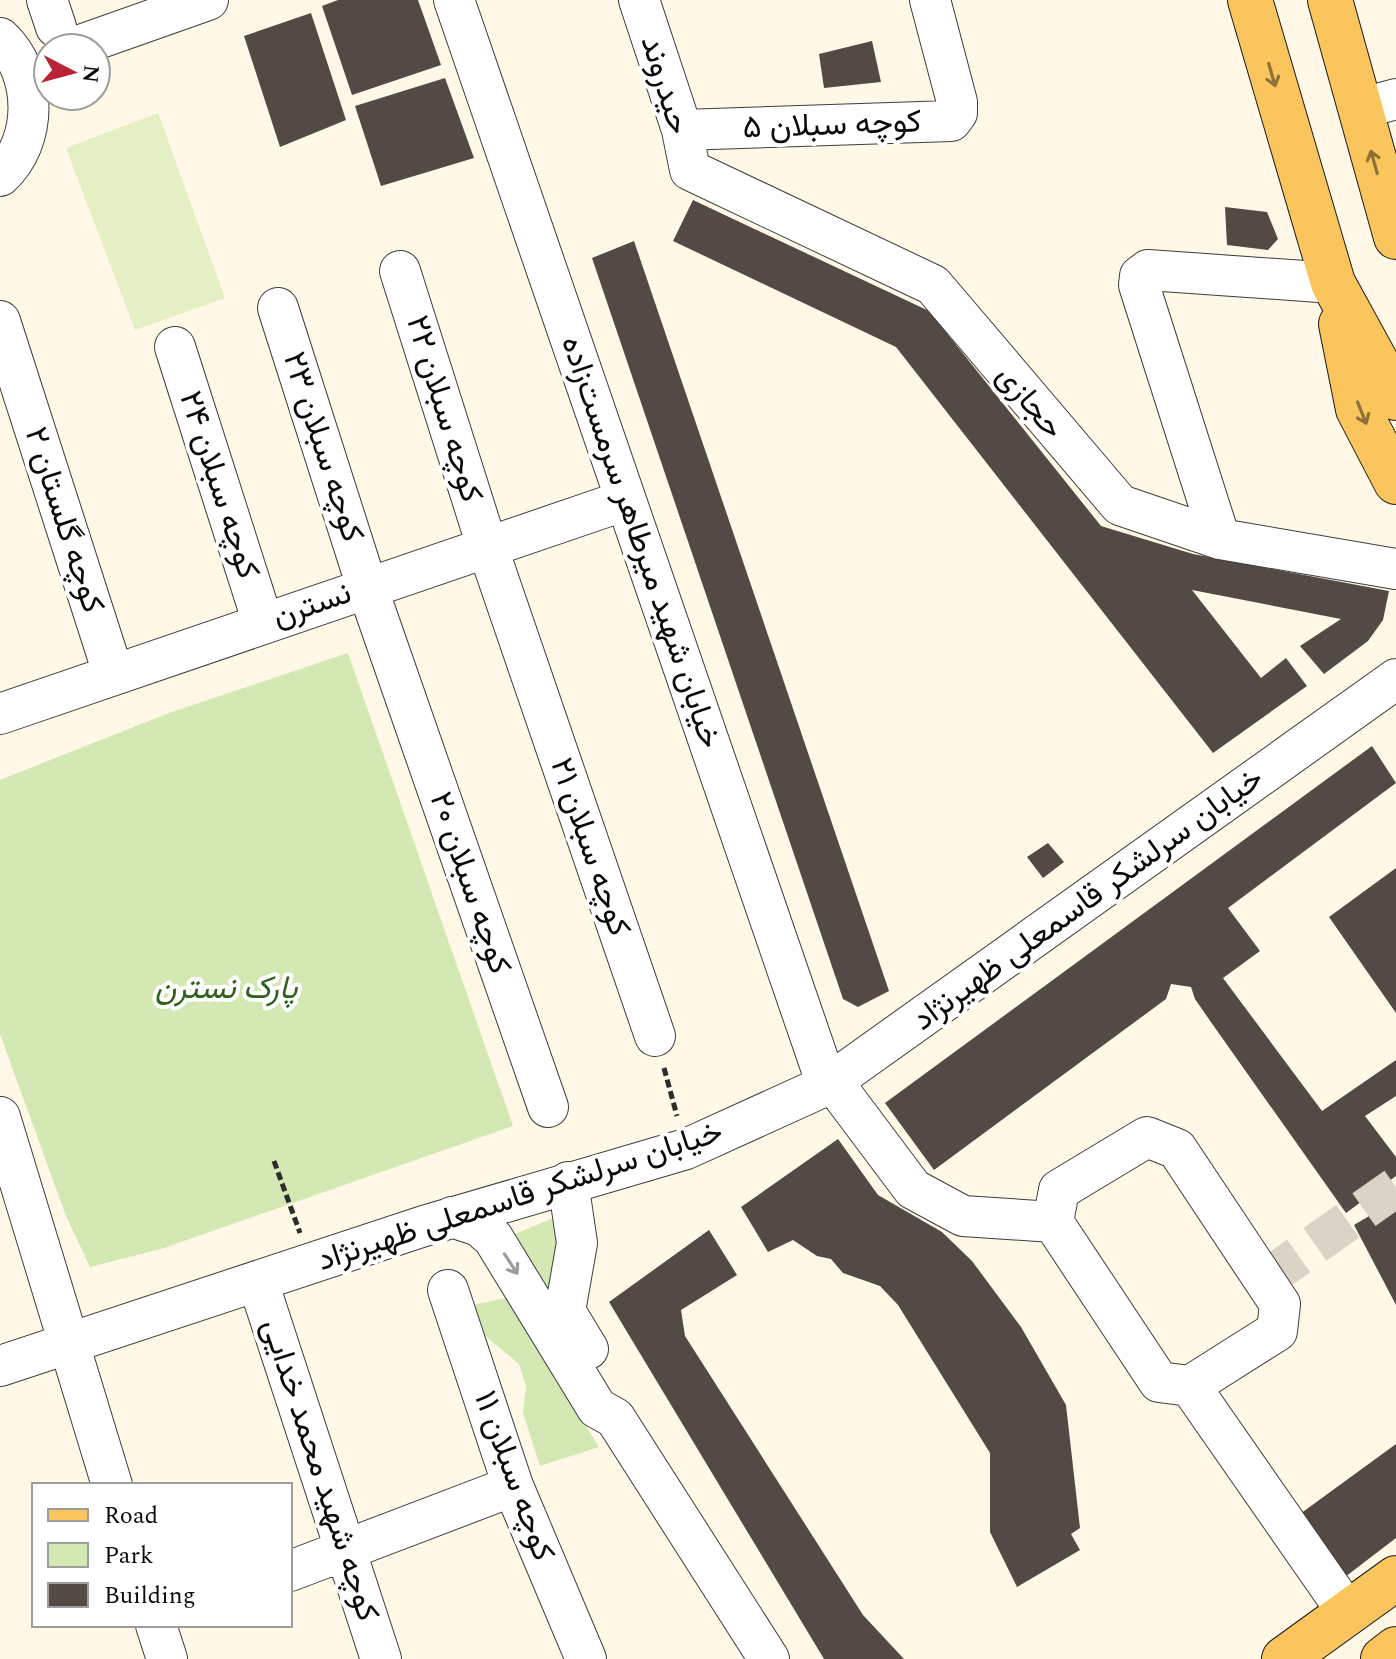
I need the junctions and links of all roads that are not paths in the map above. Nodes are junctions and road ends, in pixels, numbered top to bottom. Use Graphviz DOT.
graph roads {
  1 [pos="208,0"];
  2 [pos="454,0"];
  3 [pos="639,0"];
  4 [pos="930,0"];
  5 [pos="1250,0"];
  6 [pos="1330,0"];
  7 [pos="87,32"];
  8 [pos="0,38"];
  9 [pos="32,41"];
  10 [pos="32,99"];
  11 [pos="1377,104"];
  12 [pos="682,130"];
  13 [pos="690,170"];
  14 [pos="0,176"];
  15 [pos="1396,237"];
  16 [pos="400,271"];
  17 [pos="1333,283"];
  18 [pos="278,308"];
  19 [pos="0,321"];
  20 [pos="175,347"];
  21 [pos="1394,393"];
  22 [pos="1396,482"];
  23 [pos="626,500"];
  24 [pos="1220,539"];
  25 [pos="487,546"];
  26 [pos="1396,569"];
  27 [pos="367,587"];
  28 [pos="263,623"];
  29 [pos="113,673"];
  30 [pos="1396,679"];
  31 [pos="0,714"];
  32 [pos="655,1036"];
  33 [pos="829,1083"];
  34 [pos="548,1107"];
  35 [pos="0,1117"];
  36 [pos="568,1182"];
  37 [pos="452,1217"];
  38 [pos="1053,1222"];
  39 [pos="258,1282"];
  40 [pos="448,1290"];
  41 [pos="67,1343"];
  42 [pos="0,1366"];
  43 [pos="1190,1386"];
  44 [pos="615,1418"];
  45 [pos="111,1483"];
  46 [pos="513,1486"];
  47 [pos="346,1551"];
  48 [pos="292,1570"];
  49 [pos="1396,1578"];
  50 [pos="1348,1613"];
  51 [pos="157,1627"];
  52 [pos="1396,1649"];
  53 [pos="167,1659"];
  54 [pos="381,1659"];
  55 [pos="586,1659"];
  56 [pos="769,1659"];
  57 [pos="1284,1659"];
  58 [pos="1383,1659"];
  1 -- 7 [label="street"];
  2 -- 23 [label="street, خیابان شهید میرطاهر سرمست‌زاده"];
  3 -- 12 [label="street, حیدروند"];
  4 -- 12 [label="street, کوچه سبلان ۵"];
  5 -- 17 [label="main road, one-way"];
  6 -- 11 [label="main road"];
  8 -- 9 [label="street"];
  10 -- 14 [label="street"];
  15 -- 11 [label="main road, one-way"];
  12 -- 13 [label="street, حیدروند"];
  13 -- 24 [label="street, حجازی"];
  16 -- 25 [label="street, کوچه سبلان ۲۲"];
  17 -- 21 [label="main road"];
  17 -- 22 [label="main road, one-way"];
  17 -- 24 [label="street"];
  18 -- 27 [label="street, کوچه سبلان ۲۳"];
  19 -- 29 [label="street, کوچه گلستان ۲"];
  20 -- 28 [label="street, کوچه سبلان ۲۴"];
  23 -- 25 [label="street, نسترن"];
  23 -- 33 [label="street, خیابان شهید میرطاهر سرمست‌زاده"];
  24 -- 26 [label="street, حجازی"];
  25 -- 27 [label="street, نسترن"];
  25 -- 32 [label="street, کوچه سبلان ۲۱"];
  27 -- 28 [label="street, نسترن"];
  27 -- 34 [label="street, کوچه سبلان ۲۰"];
  28 -- 29 [label="street, نسترن"];
  29 -- 31 [label="street, نسترن"];
  30 -- 33 [label="street, خیابان سرلشکر قاسمعلی ظهیرنژاد"];
  33 -- 36 [label="street, خیابان سرلشکر قاسمعلی ظهیرنژاد"];
  33 -- 38 [label="street, خیابان شهید میرطاهر سرمست‌زاده"];
  35 -- 41 [label="street"];
  36 -- 37 [label="street, خیابان سرلشکر قاسمعلی ظهیرنژاد"];
  36 -- 44 [label="street"];
  37 -- 39 [label="street, خیابان سرلشکر قاسمعلی ظهیرنژاد"];
  37 -- 44 [label="street, one-way"];
  38 -- 43 [label="street"];
  38 -- 43 [label="street"];
  39 -- 41 [label="street, خیابان سرلشکر قاسمعلی ظهیرنژاد"];
  39 -- 47 [label="street, کوچه شهید محمد خدایی"];
  40 -- 46 [label="street, کوچه سبلان ۱۱"];
  41 -- 42 [label="street, خیابان سرلشکر قاسمعلی ظهیرنژاد"];
  41 -- 45 [label="street"];
  43 -- 50 [label="street"];
  44 -- 56 [label="street"];
  46 -- 47 [label="street"];
  46 -- 55 [label="street, کوچه سبلان ۱۱"];
  47 -- 48 [label="street"];
  47 -- 54 [label="street, کوچه شهید محمد خدایی"];
  49 -- 50 [label="main road"];
  50 -- 57 [label="main road"];
  51 -- 53 [label="street"];
  52 -- 58 [label="main road"];
}
